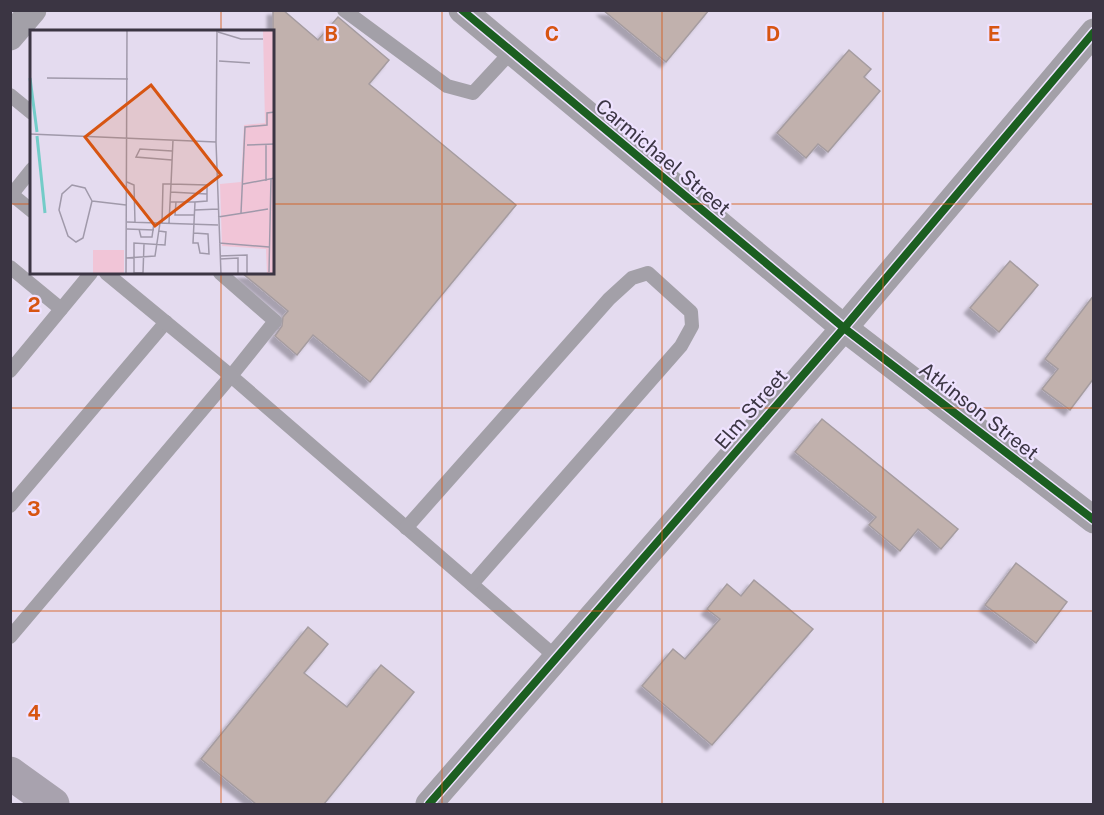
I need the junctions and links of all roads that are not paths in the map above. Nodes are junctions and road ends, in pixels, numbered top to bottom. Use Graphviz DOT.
graph roads {
  1 [pos="344,10"];
  2 [pos="462,10"];
  3 [pos="33,11"];
  4 [pos="1094,32"];
  5 [pos="10,37"];
  6 [pos="511,52"];
  7 [pos="10,95"];
  8 [pos="30,111"];
  9 [pos="30,171"];
  10 [pos="11,194"];
  11 [pos="30,209"];
  12 [pos="10,267"];
  13 [pos="90,274"];
  14 [pos="107,274"];
  15 [pos="221,274"];
  16 [pos="61,309"];
  17 [pos="166,322"];
  18 [pos="844,328"];
  19 [pos="10,370"];
  20 [pos="231,376"];
  21 [pos="10,506"];
  22 [pos="1094,520"];
  23 [pos="406,528"];
  24 [pos="472,584"];
  25 [pos="10,637"];
  26 [pos="557,658"];
  27 [pos="10,773"];
  28 [pos="53,804"];
  29 [pos="429,804"];
  1 -- 6 [label="lane"];
  2 -- 6 [label="street, Carmichael Street"];
  3 -- 5 [label="street"];
  4 -- 18 [label="street, Elm Street"];
  6 -- 18 [label="street, Carmichael Street"];
  7 -- 8 [label="lane"];
  9 -- 10 [label="lane"];
  10 -- 11 [label="lane"];
  12 -- 16 [label="lane"];
  13 -- 16 [label="lane"];
  14 -- 17 [label="lane"];
  15 -- 20 [label="lane"];
  16 -- 19 [label="lane"];
  17 -- 20 [label="lane"];
  17 -- 21 [label="lane"];
  18 -- 22 [label="street, Atkinson Street"];
  18 -- 26 [label="street, Elm Street"];
  20 -- 23 [label="lane"];
  20 -- 25 [label="lane"];
  23 -- 24 [label="lane"];
  23 -- 24 [label="lane"];
  24 -- 26 [label="lane"];
  26 -- 29 [label="street, Elm Street"];
  27 -- 28 [label="main road"];
}
